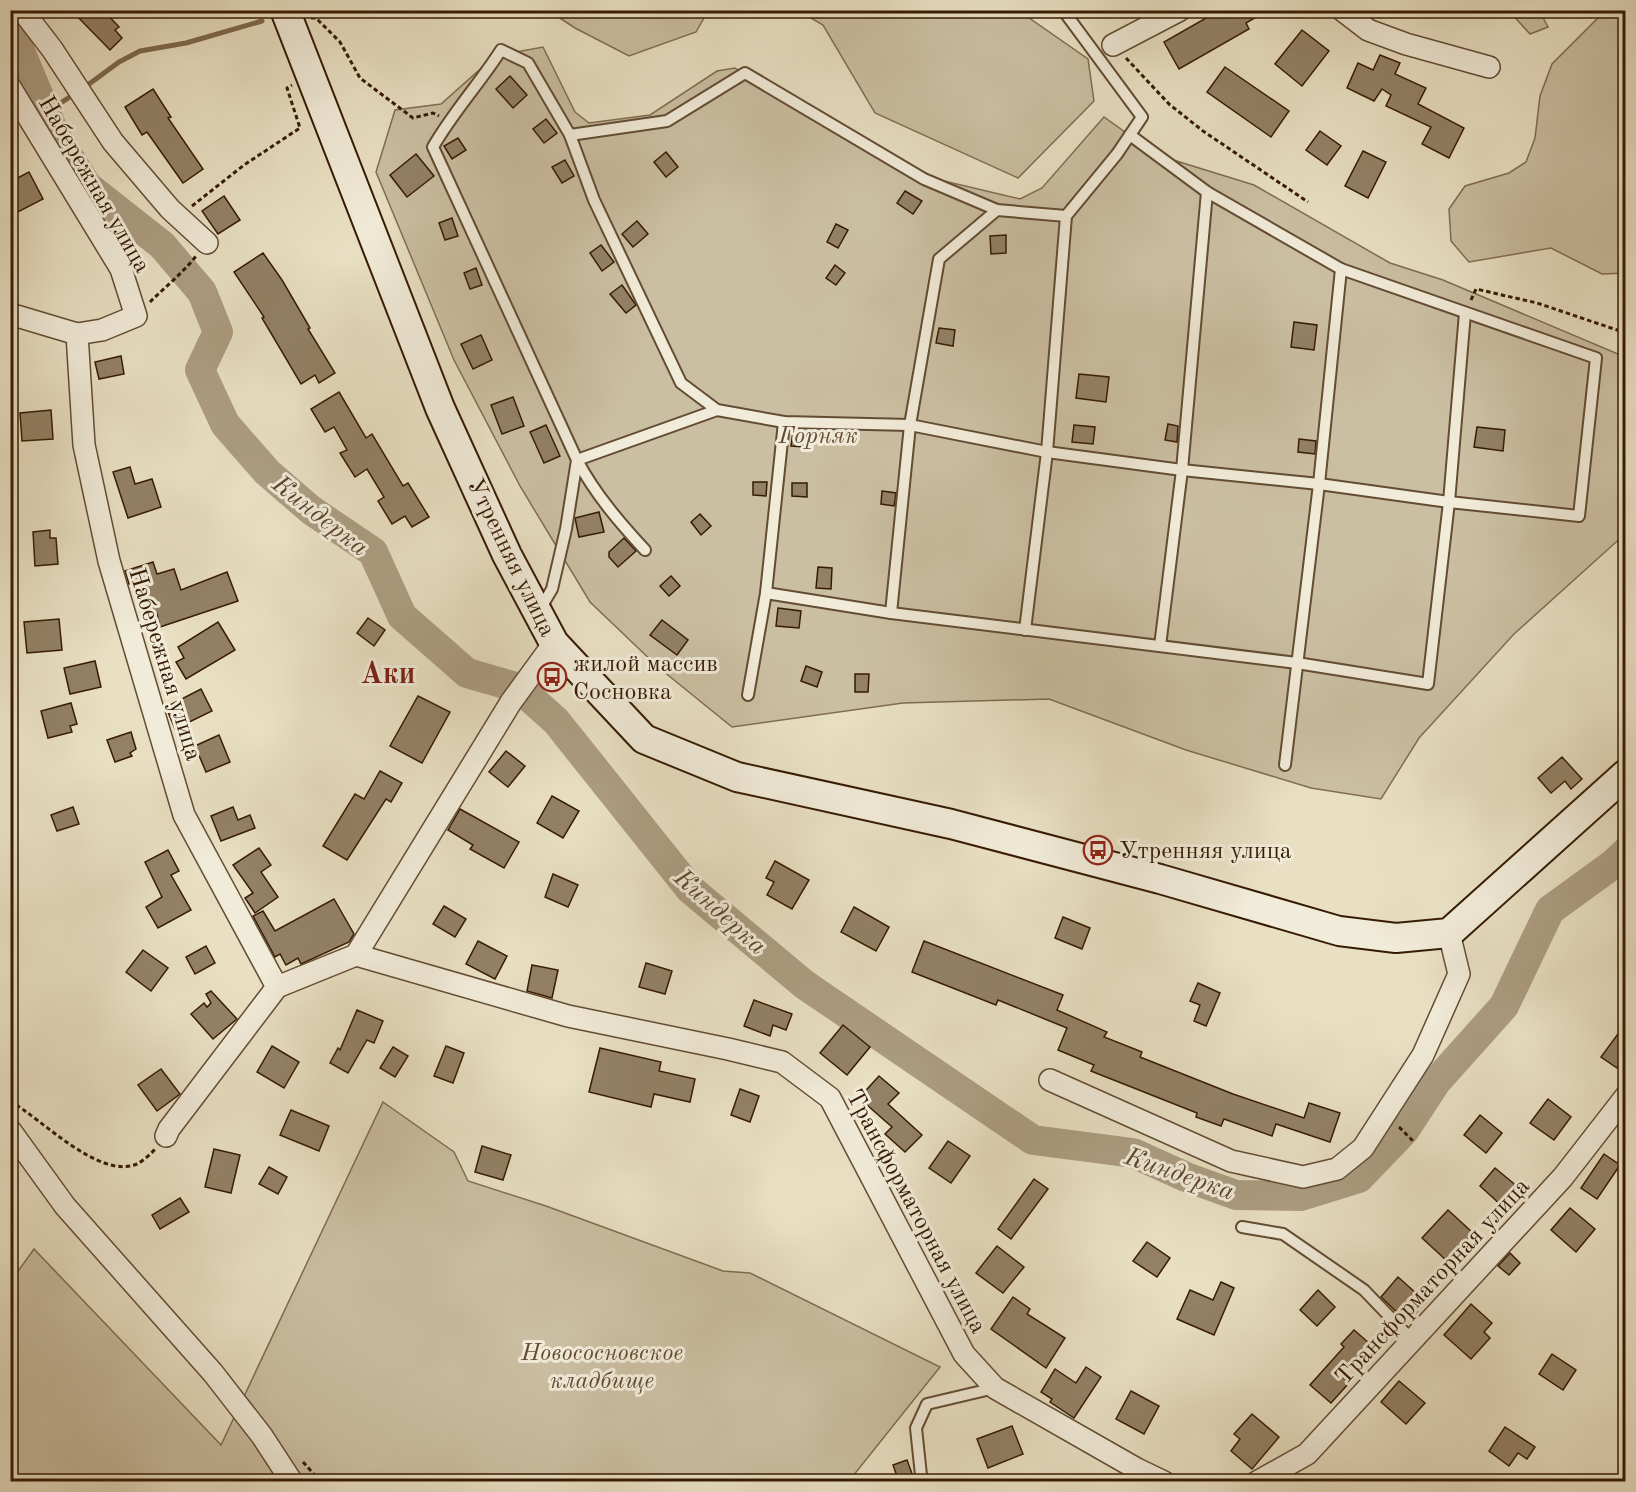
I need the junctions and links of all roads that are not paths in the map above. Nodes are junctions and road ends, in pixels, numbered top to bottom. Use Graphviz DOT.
graph roads {
  1 [pos="22,10"];
  2 [pos="1063,10"];
  3 [pos="1180,10"];
  4 [pos="1341,10"];
  5 [pos="287,15"];
  6 [pos="1113,45"];
  7 [pos="1489,67"];
  8 [pos="10,87"];
  9 [pos="570,135"];
  10 [pos="1130,135"];
  11 [pos="1207,192"];
  12 [pos="997,210"];
  13 [pos="1066,216"];
  14 [pos="207,243"];
  15 [pos="1341,269"];
  16 [pos="1465,313"];
  17 [pos="10,314"];
  18 [pos="77,334"];
  19 [pos="717,410"];
  20 [pos="784,422"];
  21 [pos="910,425"];
  22 [pos="1047,452"];
  23 [pos="577,460"];
  24 [pos="1182,470"];
  25 [pos="1319,484"];
  26 [pos="1449,502"];
  27 [pos="645,550"];
  28 [pos="766,593"];
  29 [pos="891,613"];
  30 [pos="537,615"];
  31 [pos="1024,630"];
  32 [pos="554,644"];
  33 [pos="1160,646"];
  34 [pos="1297,663"];
  35 [pos="748,695"];
  36 [pos="1285,765"];
  37 [pos="1626,774"];
  38 [pos="1449,933"];
  39 [pos="356,955"];
  40 [pos="277,987"];
  41 [pos="1050,1080"];
  42 [pos="1626,1096"];
  43 [pos="10,1130"];
  44 [pos="166,1136"];
  45 [pos="1242,1227"];
  46 [pos="1412,1340"];
  47 [pos="995,1389"];
  48 [pos="921,1475"];
  49 [pos="1137,1475"];
  50 [pos="292,1482"];
  51 [pos="1164,1482"];
  52 [pos="1257,1482"];
  1 -- 14 [label="street"];
  2 -- 10 [label="lane"];
  3 -- 6 [label="street"];
  4 -- 7 [label="street"];
  5 -- 30 [label="street, Утренняя улица"];
  8 -- 18 [label="street, Набережная улица"];
  9 -- 12 [label="lane"];
  9 -- 19 [label="lane"];
  9 -- 23 [label="lane"];
  10 -- 11 [label="lane"];
  10 -- 13 [label="lane"];
  11 -- 15 [label="lane"];
  11 -- 24 [label="lane"];
  12 -- 13 [label="lane"];
  12 -- 21 [label="lane"];
  13 -- 22 [label="lane"];
  15 -- 16 [label="lane"];
  15 -- 25 [label="lane"];
  16 -- 26 [label="lane"];
  16 -- 26 [label="lane"];
  17 -- 18 [label="street"];
  18 -- 40 [label="street, Набережная улица"];
  19 -- 20 [label="lane"];
  19 -- 23 [label="lane"];
  20 -- 21 [label="lane"];
  20 -- 28 [label="lane"];
  21 -- 22 [label="lane"];
  21 -- 29 [label="lane"];
  22 -- 24 [label="lane"];
  22 -- 31 [label="lane"];
  23 -- 27 [label="lane"];
  23 -- 30 [label="lane"];
  24 -- 25 [label="lane"];
  24 -- 33 [label="lane"];
  25 -- 26 [label="lane"];
  25 -- 34 [label="lane"];
  26 -- 34 [label="lane"];
  28 -- 29 [label="lane"];
  28 -- 35 [label="lane"];
  29 -- 31 [label="lane"];
  30 -- 32 [label="street, Утренняя улица"];
  31 -- 33 [label="lane"];
  32 -- 38 [label="street, Утренняя улица"];
  32 -- 39 [label="street"];
  33 -- 34 [label="lane"];
  34 -- 36 [label="lane"];
  37 -- 38 [label="street"];
  38 -- 41 [label="street"];
  39 -- 40 [label="street"];
  39 -- 47 [label="street, Трансформаторная улица"];
  40 -- 44 [label="street"];
  42 -- 46 [label="street, Трансформаторная улица"];
  43 -- 50 [label="street"];
  45 -- 46 [label="lane"];
  46 -- 52 [label="street, Трансформаторная улица"];
  47 -- 48 [label="lane"];
  47 -- 49 [label="street, Трансформаторная улица"];
  49 -- 51 [label="street, Трансформаторная улица"];
}
